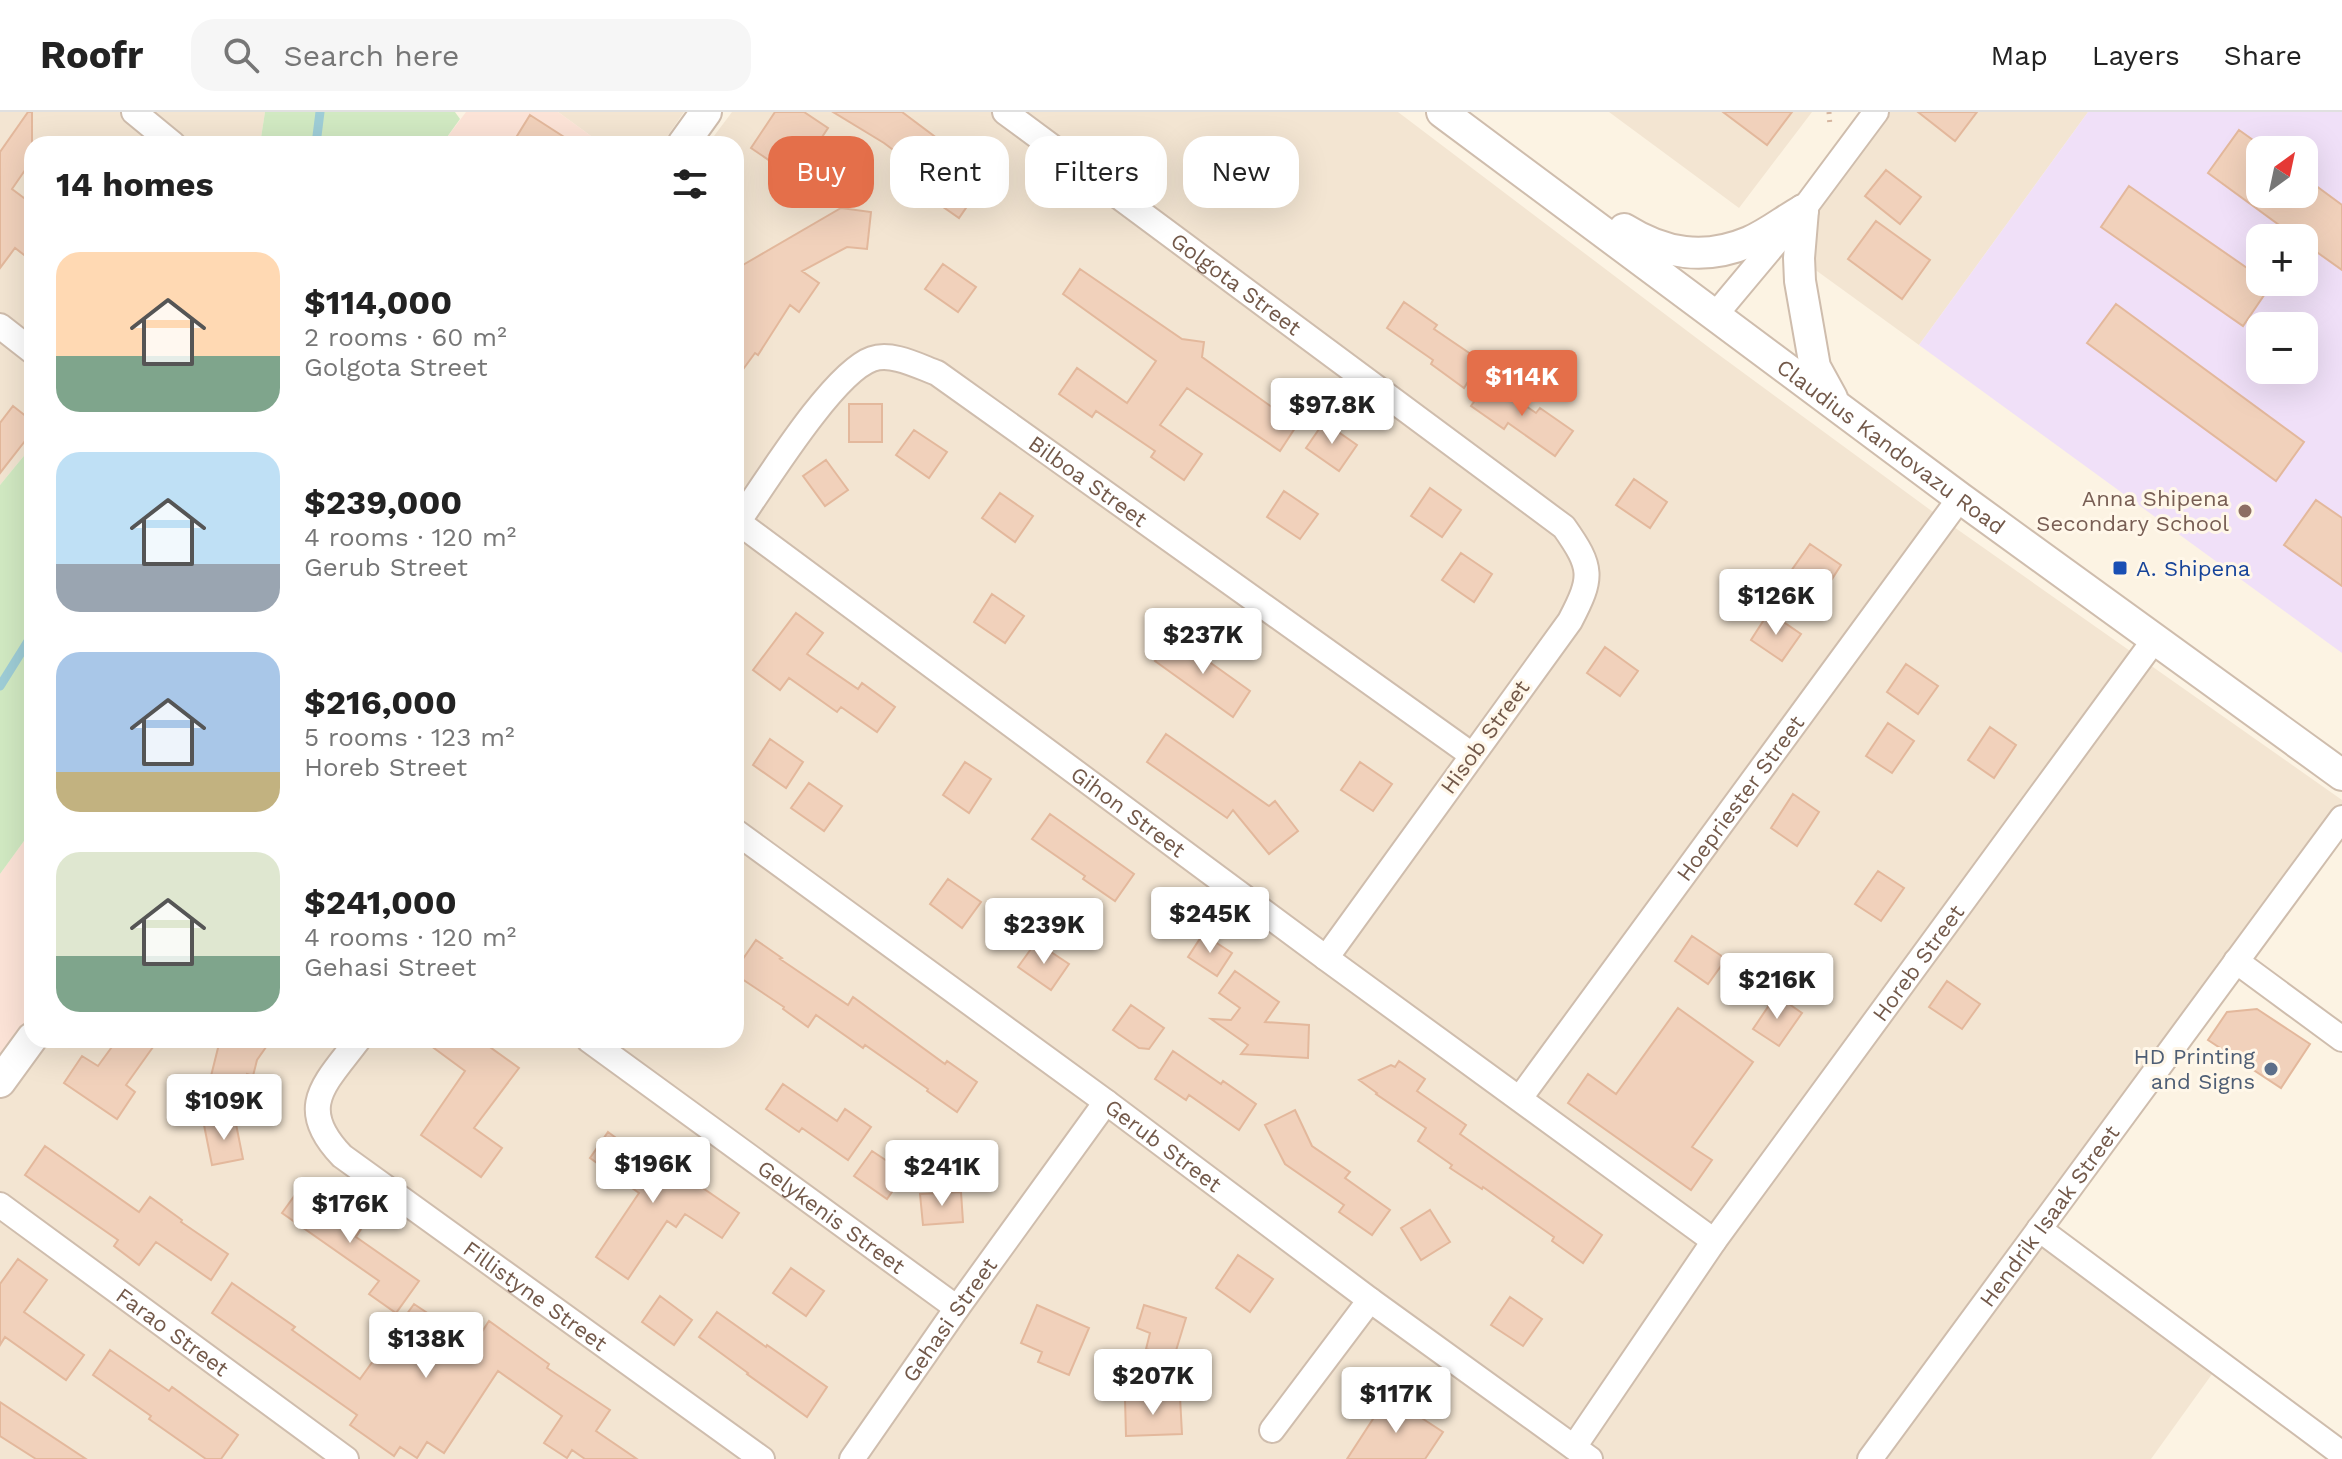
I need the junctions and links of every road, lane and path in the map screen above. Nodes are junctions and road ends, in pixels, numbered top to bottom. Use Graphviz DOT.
graph roads {
  1 [pos="134,112"];
  2 [pos="706,112"];
  3 [pos="1005,112"];
  4 [pos="1442,112"];
  5 [pos="1876,112"];
  6 [pos="1467,130"];
  7 [pos="163,136"];
  8 [pos="689,136"];
  9 [pos="1803,210"];
  10 [pos="1716,314"];
  11 [pos="0,326"];
  12 [pos="24,345"];
  13 [pos="1836,406"];
  14 [pos="1960,498"];
  15 [pos="1544,512"];
  16 [pos="744,514"];
  17 [pos="744,529"];
  18 [pos="2155,639"];
  19 [pos="1472,755"];
  20 [pos="2342,775"];
  21 [pos="2342,818"];
  22 [pos="744,838"];
  23 [pos="1326,958"];
  24 [pos="2236,961"];
  25 [pos="2342,1039"];
  26 [pos="25,1048"];
  27 [pos="352,1048"];
  28 [pos="600,1048"];
  29 [pos="0,1082"];
  30 [pos="1520,1098"];
  31 [pos="1106,1102"];
  32 [pos="0,1205"];
  33 [pos="2039,1229"];
  34 [pos="1714,1241"];
  35 [pos="1370,1300"];
  36 [pos="957,1308"];
  37 [pos="1272,1430"];
  38 [pos="1582,1453"];
  39 [pos="2342,1454"];
  40 [pos="346,1459"];
  41 [pos="762,1459"];
  42 [pos="852,1459"];
  43 [pos="1870,1459"];
  1 -- 7 [label="street"];
  2 -- 8 [label="street"];
  3 -- 15 [label="street, Golgota Street"];
  4 -- 6 [label="street, Claudius Kandovazu Road"];
  5 -- 9 [label="street"];
  6 -- 9 [label="street"];
  6 -- 10 [label="street, Claudius Kandovazu Road"];
  9 -- 10 [label="street"];
  9 -- 13 [label="street"];
  10 -- 13 [label="street, Claudius Kandovazu Road"];
  11 -- 12 [label="street"];
  13 -- 14 [label="street, Claudius Kandovazu Road"];
  14 -- 18 [label="street, Claudius Kandovazu Road"];
  14 -- 30 [label="street, Hoepriester Street"];
  15 -- 19 [label="street, Hisob Street"];
  16 -- 19 [label="street, Bilboa Street"];
  17 -- 23 [label="street, Gihon Street"];
  18 -- 20 [label="street, Claudius Kandovazu Road"];
  18 -- 34 [label="street, Horeb Street"];
  19 -- 23 [label="street, Hisob Street"];
  21 -- 24 [label="street, Hendrik Isaak Street"];
  22 -- 31 [label="street, Gerub Street"];
  23 -- 30 [label="street, Gihon Street"];
  24 -- 25 [label="street"];
  24 -- 33 [label="street, Hendrik Isaak Street"];
  26 -- 29 [label="street"];
  27 -- 41 [label="street, Fillistyne Street"];
  28 -- 36 [label="street, Gelykenis Street"];
  30 -- 34 [label="street, Gihon Street"];
  31 -- 35 [label="street, Gerub Street"];
  31 -- 36 [label="street, Gehasi Street"];
  32 -- 40 [label="street, Farao Street"];
  33 -- 39 [label="street"];
  33 -- 43 [label="street, Hendrik Isaak Street"];
  34 -- 38 [label="street, Horeb Street"];
  35 -- 37 [label="street"];
  35 -- 38 [label="street, Gerub Street"];
  36 -- 42 [label="street, Gehasi Street"];
}
